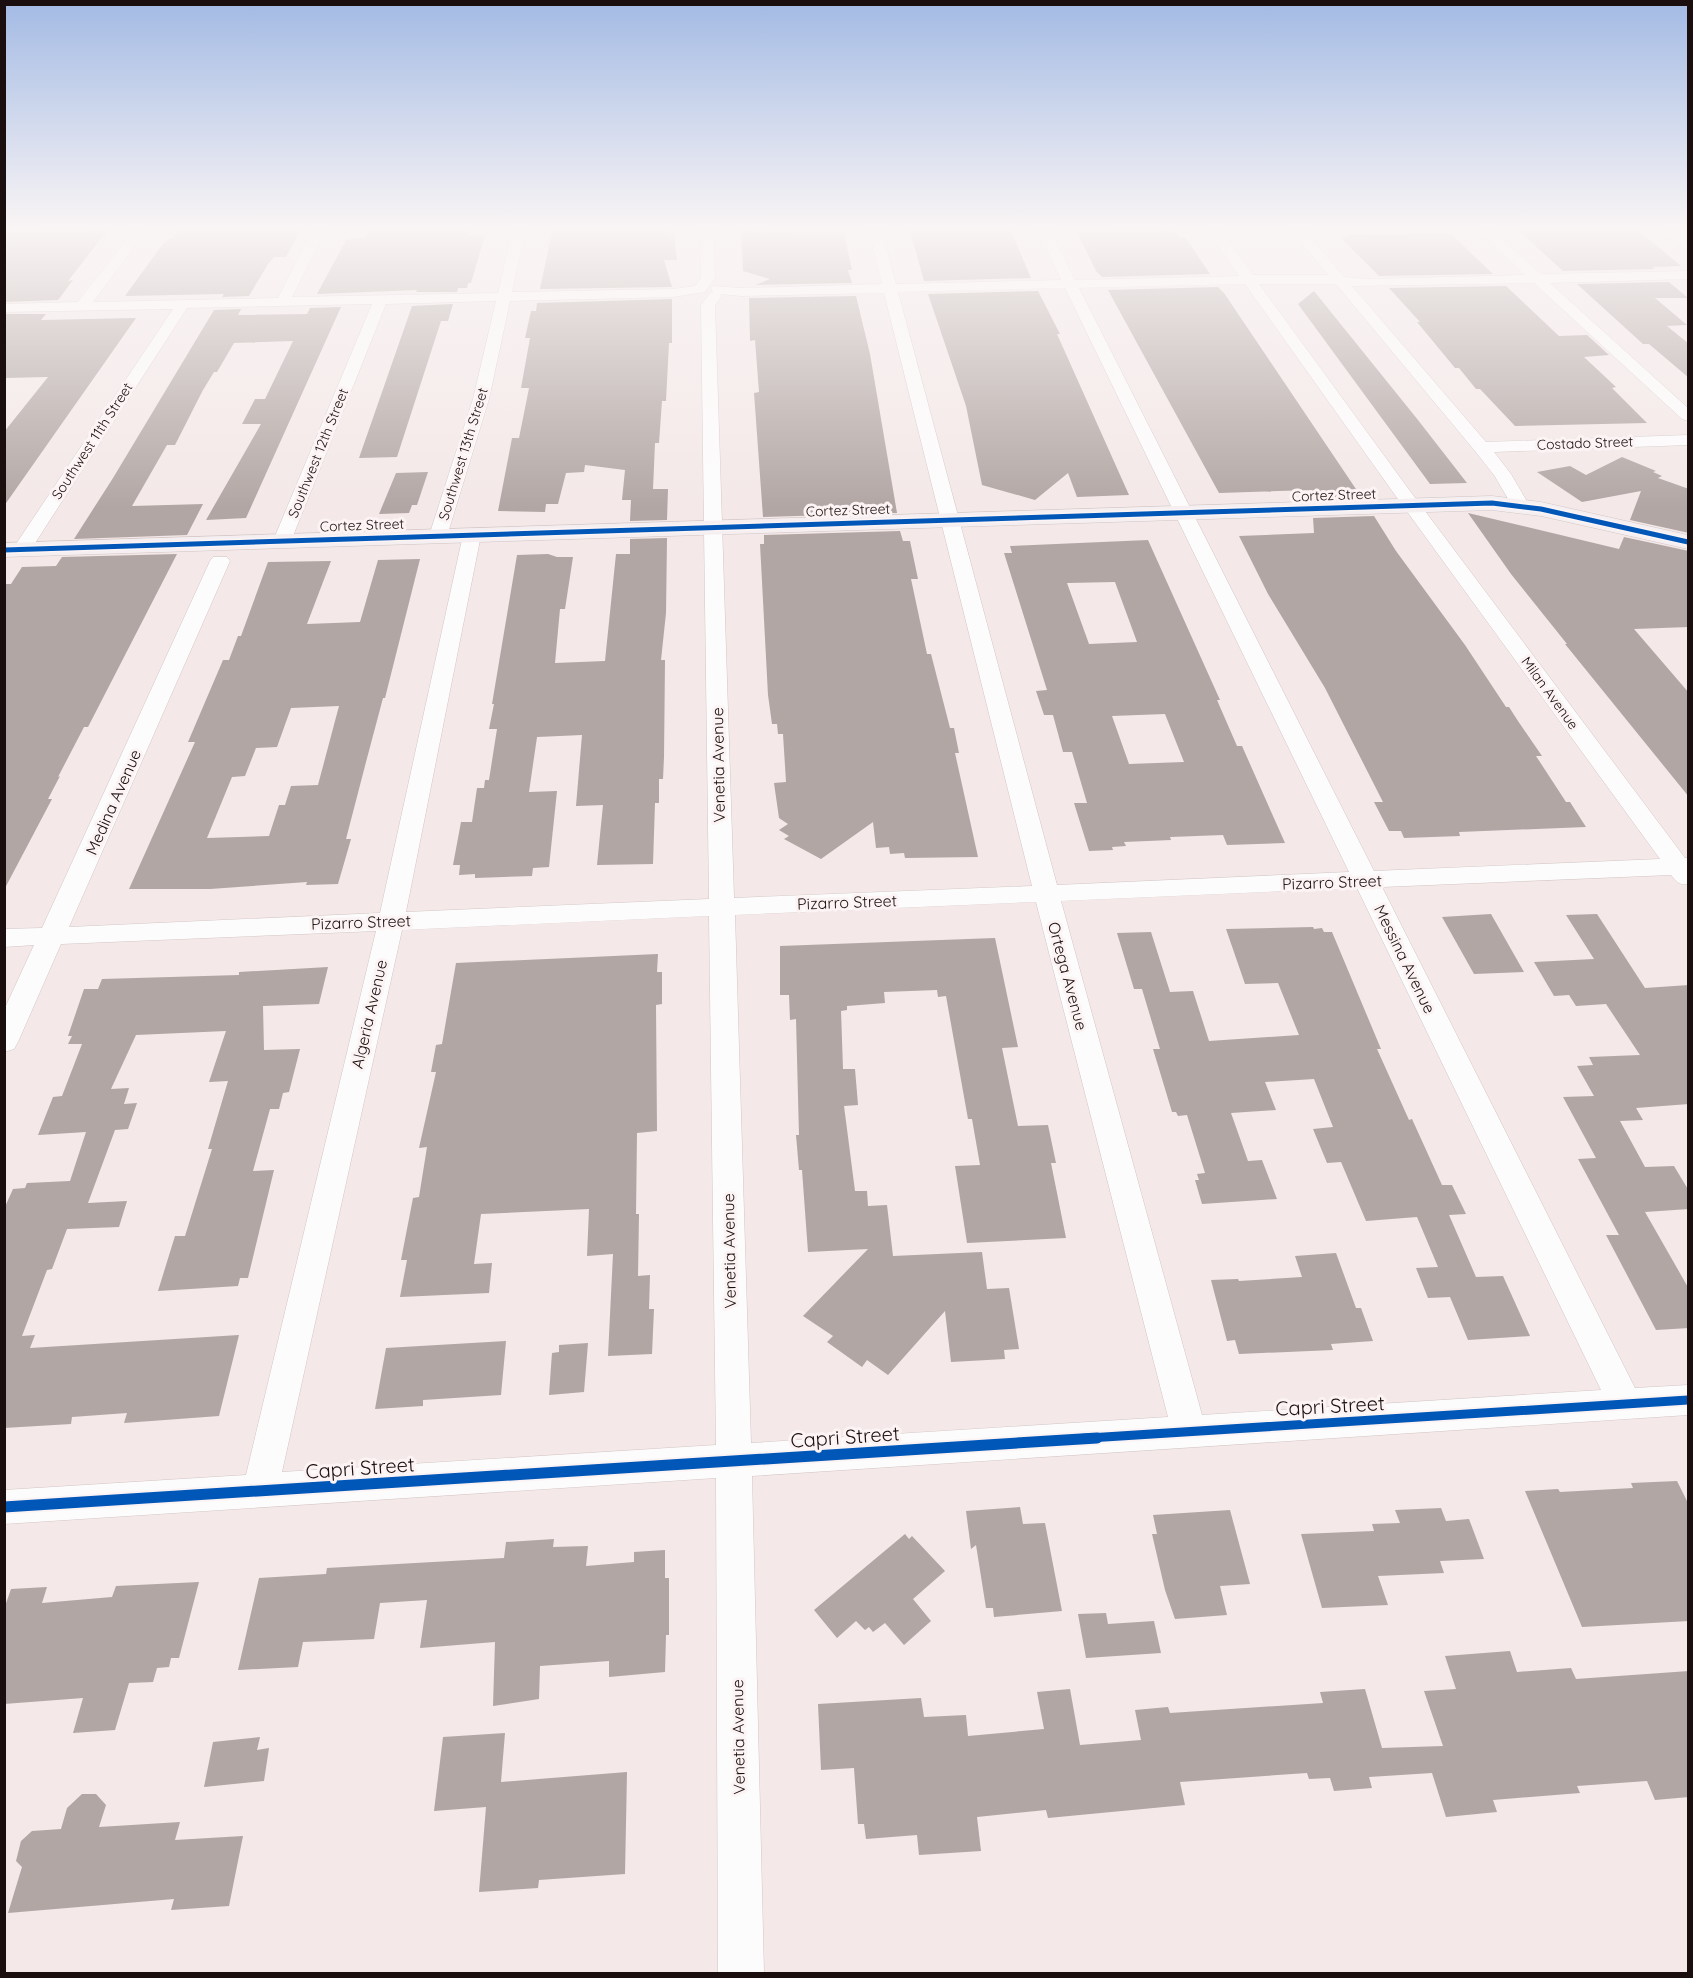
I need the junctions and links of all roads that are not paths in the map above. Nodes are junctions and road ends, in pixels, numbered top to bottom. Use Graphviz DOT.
graph roads {
  1 [pos="170,323"];
  2 [pos="371,323"];
  3 [pos="499,323"];
  4 [pos="709,323"];
  5 [pos="898,323"];
  6 [pos="1090,323"];
  7 [pos="1280,323"];
  8 [pos="1376,323"];
  9 [pos="1587,323"];
  10 [pos="1689,416"];
  11 [pos="1689,440"];
  12 [pos="1481,447"];
  13 [pos="1520,505"];
  14 [pos="1412,506"];
  15 [pos="1182,513"];
  16 [pos="950,520"];
  17 [pos="712,528"];
  18 [pos="472,535"];
  19 [pos="438,536"];
  20 [pos="282,541"];
  21 [pos="1689,542"];
  22 [pos="13,550"];
  23 [pos="220,561"];
  24 [pos="1685,871"];
  25 [pos="1367,880"];
  26 [pos="1046,894"];
  27 [pos="722,907"];
  28 [pos="391,921"];
  29 [pos="53,935"];
  30 [pos="4,938"];
  31 [pos="4,1042"];
  32 [pos="1689,1400"];
  33 [pos="1626,1405"];
  34 [pos="1189,1431"];
  35 [pos="734,1461"];
  36 [pos="260,1491"];
  37 [pos="4,1507"];
  38 [pos="741,1974"];
  1 -- 22 [label="street, Southwest 11th Street"];
  2 -- 20 [label="street, Southwest 12th Street"];
  3 -- 19 [label="street, Southwest 13th Street"];
  4 -- 17 [label="street, Venetia Avenue"];
  5 -- 16 [label="street, Ortega Avenue"];
  6 -- 15 [label="street, Messina Avenue"];
  7 -- 14 [label="street, Milan Avenue"];
  8 -- 12 [label="street"];
  9 -- 10 [label="street"];
  11 -- 12 [label="street, Costado Street"];
  12 -- 13 [label="street"];
  13 -- 14 [label="street, Cortez Street"];
  13 -- 21 [label="street, Cortez Street"];
  14 -- 15 [label="street, Cortez Street"];
  14 -- 24 [label="street, Milan Avenue"];
  15 -- 16 [label="street, Cortez Street"];
  15 -- 25 [label="street, Messina Avenue"];
  16 -- 17 [label="street, Cortez Street"];
  16 -- 26 [label="street, Ortega Avenue"];
  17 -- 18 [label="street, Cortez Street"];
  17 -- 27 [label="street, Venetia Avenue"];
  18 -- 19 [label="street, Cortez Street"];
  18 -- 28 [label="street, Algeria Avenue"];
  19 -- 20 [label="street, Cortez Street"];
  20 -- 22 [label="street, Cortez Street"];
  23 -- 29 [label="street, Medina Avenue"];
  24 -- 25 [label="street, Pizarro Street"];
  25 -- 26 [label="street, Pizarro Street"];
  25 -- 33 [label="street, Messina Avenue"];
  26 -- 27 [label="street, Pizarro Street"];
  26 -- 34 [label="street, Ortega Avenue"];
  27 -- 28 [label="street, Pizarro Street"];
  27 -- 35 [label="street, Venetia Avenue"];
  28 -- 29 [label="street, Pizarro Street"];
  28 -- 36 [label="street, Algeria Avenue"];
  29 -- 30 [label="street, Pizarro Street"];
  29 -- 31 [label="street, Medina Avenue"];
  32 -- 33 [label="street, Capri Street"];
  33 -- 34 [label="street, Capri Street"];
  34 -- 35 [label="street, Capri Street"];
  35 -- 36 [label="street, Capri Street"];
  35 -- 38 [label="street, Venetia Avenue"];
  36 -- 37 [label="street, Capri Street"];
}
